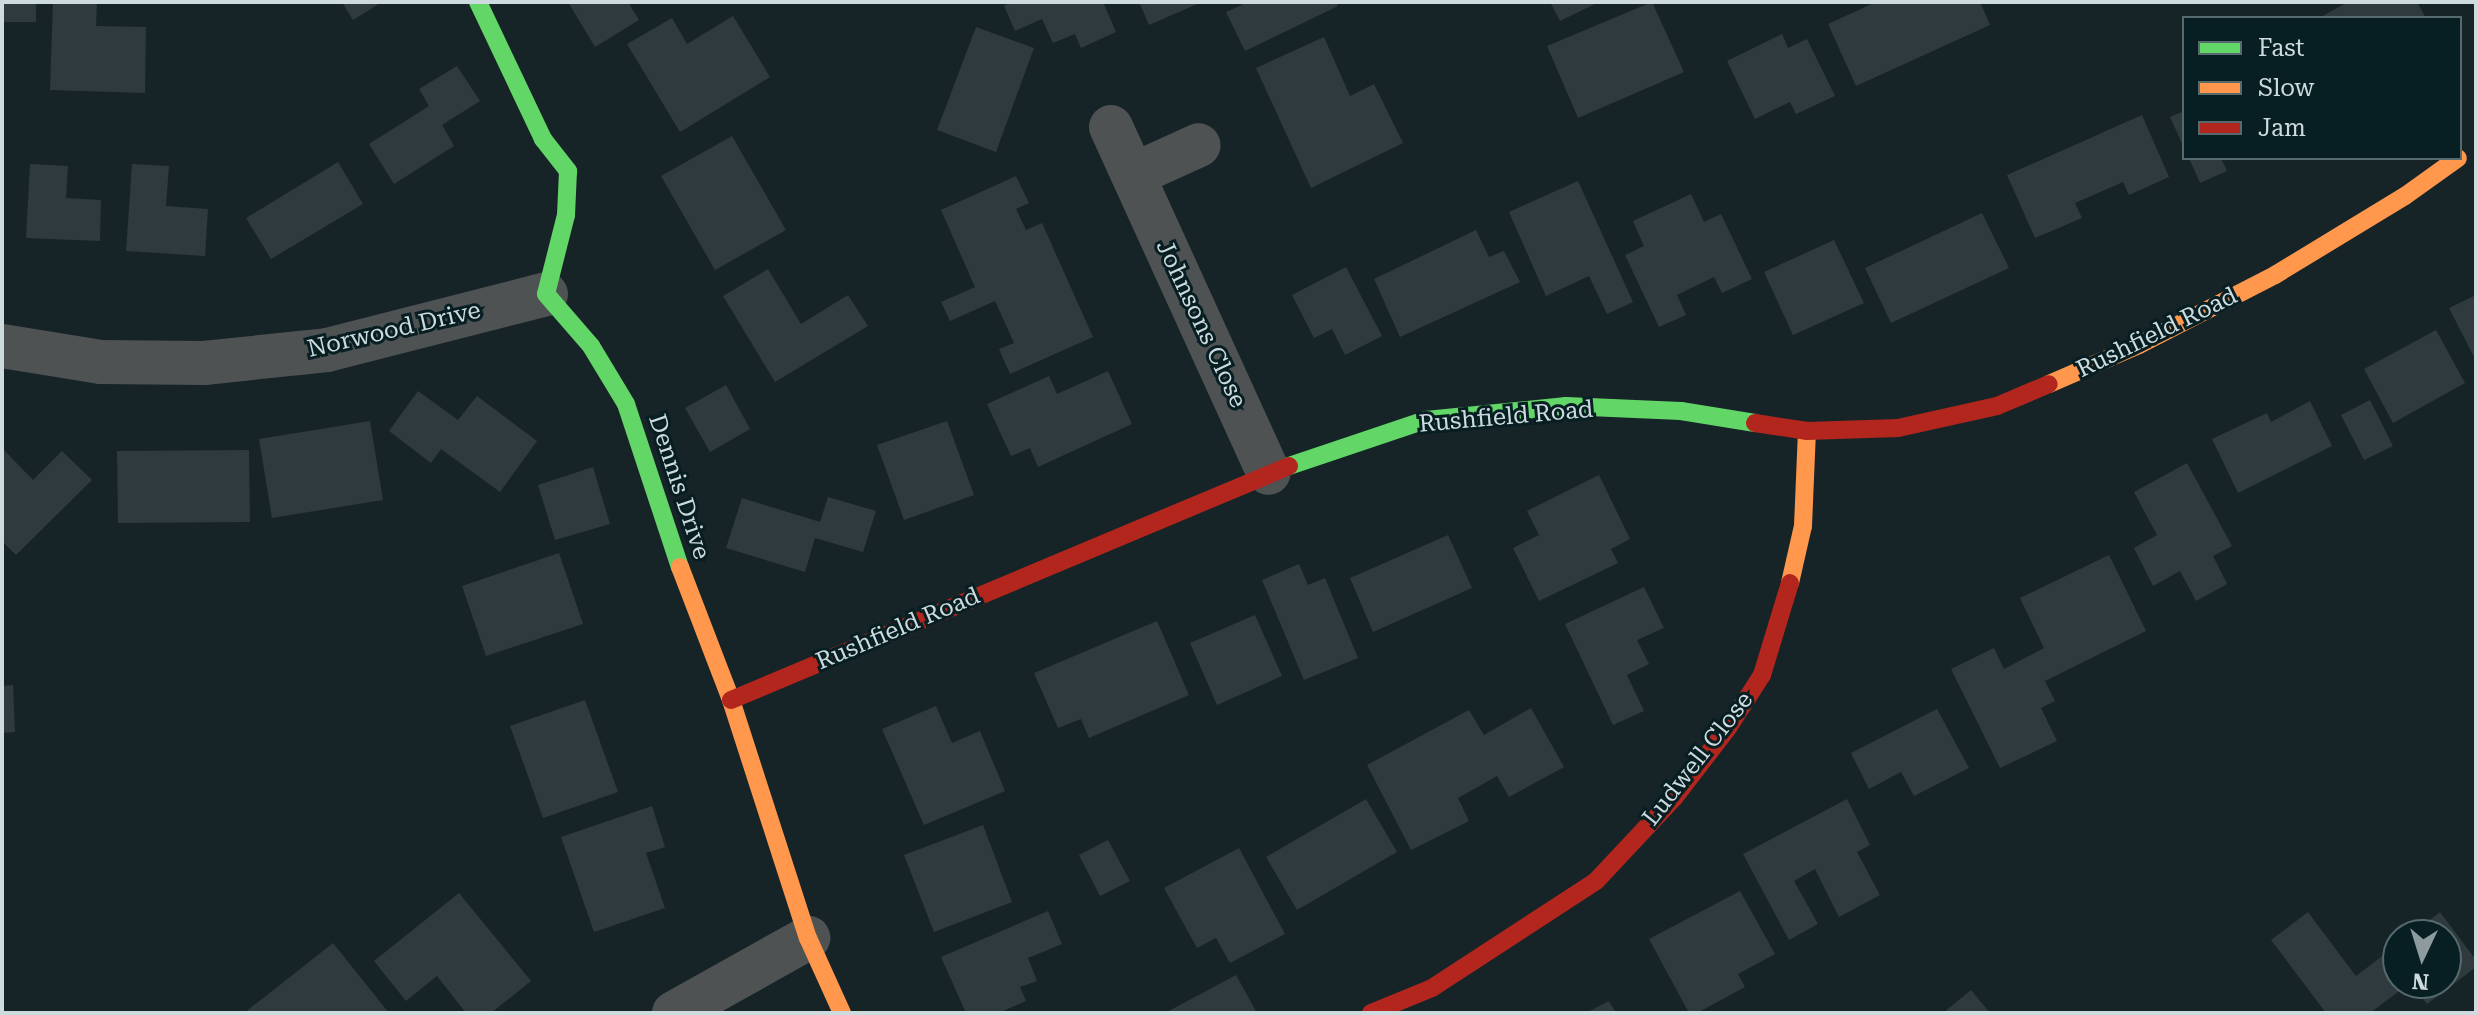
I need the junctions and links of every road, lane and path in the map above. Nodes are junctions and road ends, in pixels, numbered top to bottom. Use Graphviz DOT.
graph roads {
  1 [pos="478,2"];
  2 [pos="1111,127"];
  3 [pos="1199,145"];
  4 [pos="2455,160"];
  5 [pos="1133,175"];
  6 [pos="546,294"];
  7 [pos="2,346"];
  8 [pos="1807,431"];
  9 [pos="1269,473"];
  10 [pos="731,700"];
  11 [pos="808,938"];
  12 [pos="1438,1001"];
  13 [pos="674,1013"];
  14 [pos="842,1013"];
  15 [pos="1371,1013"];
  1 -- 6 [label="street"];
  2 -- 5 [label="street, Johnsons Close"];
  3 -- 5 [label="street"];
  4 -- 8 [label="street, Rushfield Road"];
  5 -- 9 [label="street, Johnsons Close"];
  6 -- 7 [label="street, Norwood Drive"];
  6 -- 10 [label="street, Dennis Drive"];
  8 -- 9 [label="street, Rushfield Road"];
  8 -- 12 [label="street, Ludwell Close"];
  9 -- 10 [label="street, Rushfield Road"];
  10 -- 11 [label="street, Dennis Drive"];
  11 -- 13 [label="street"];
  11 -- 14 [label="street, Dennis Drive"];
  12 -- 15 [label="street, Ludwell Close"];
}
